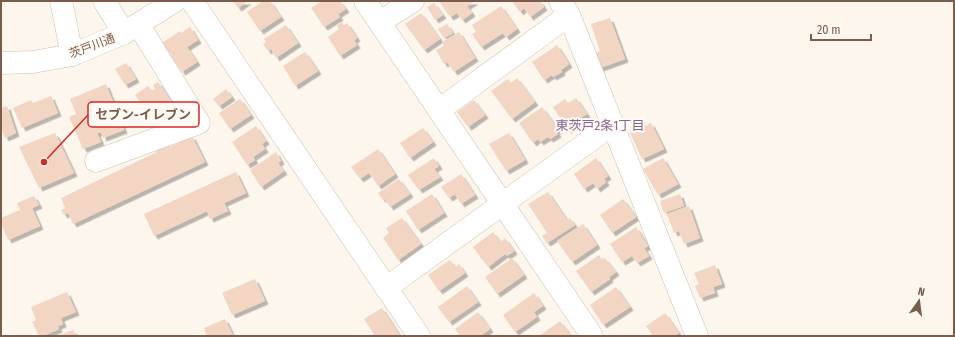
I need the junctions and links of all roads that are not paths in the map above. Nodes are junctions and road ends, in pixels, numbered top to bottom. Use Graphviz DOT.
graph roads {
  1 [pos="61,1"];
  2 [pos="104,1"];
  3 [pos="175,1"];
  4 [pos="192,1"];
  5 [pos="365,1"];
  6 [pos="412,1"];
  7 [pos="564,8"];
  8 [pos="380,22"];
  9 [pos="131,29"];
  10 [pos="72,55"];
  11 [pos="1,63"];
  12 [pos="439,110"];
  13 [pos="612,124"];
  14 [pos="96,161"];
  15 [pos="503,204"];
  16 [pos="386,288"];
  17 [pos="418,336"];
  18 [pos="592,336"];
  19 [pos="697,336"];
  1 -- 10 [label="street"];
  2 -- 9 [label="street"];
  3 -- 9 [label="street, 茨戸川通"];
  4 -- 16 [label="street"];
  5 -- 8 [label="street"];
  6 -- 8 [label="street"];
  7 -- 12 [label="street"];
  7 -- 13 [label="street"];
  8 -- 12 [label="street"];
  9 -- 10 [label="street, 茨戸川通"];
  9 -- 14 [label="street"];
  10 -- 11 [label="street, 茨戸川通"];
  12 -- 15 [label="street"];
  13 -- 15 [label="street"];
  13 -- 19 [label="street"];
  15 -- 16 [label="street"];
  15 -- 18 [label="street"];
  16 -- 17 [label="street"];
}
